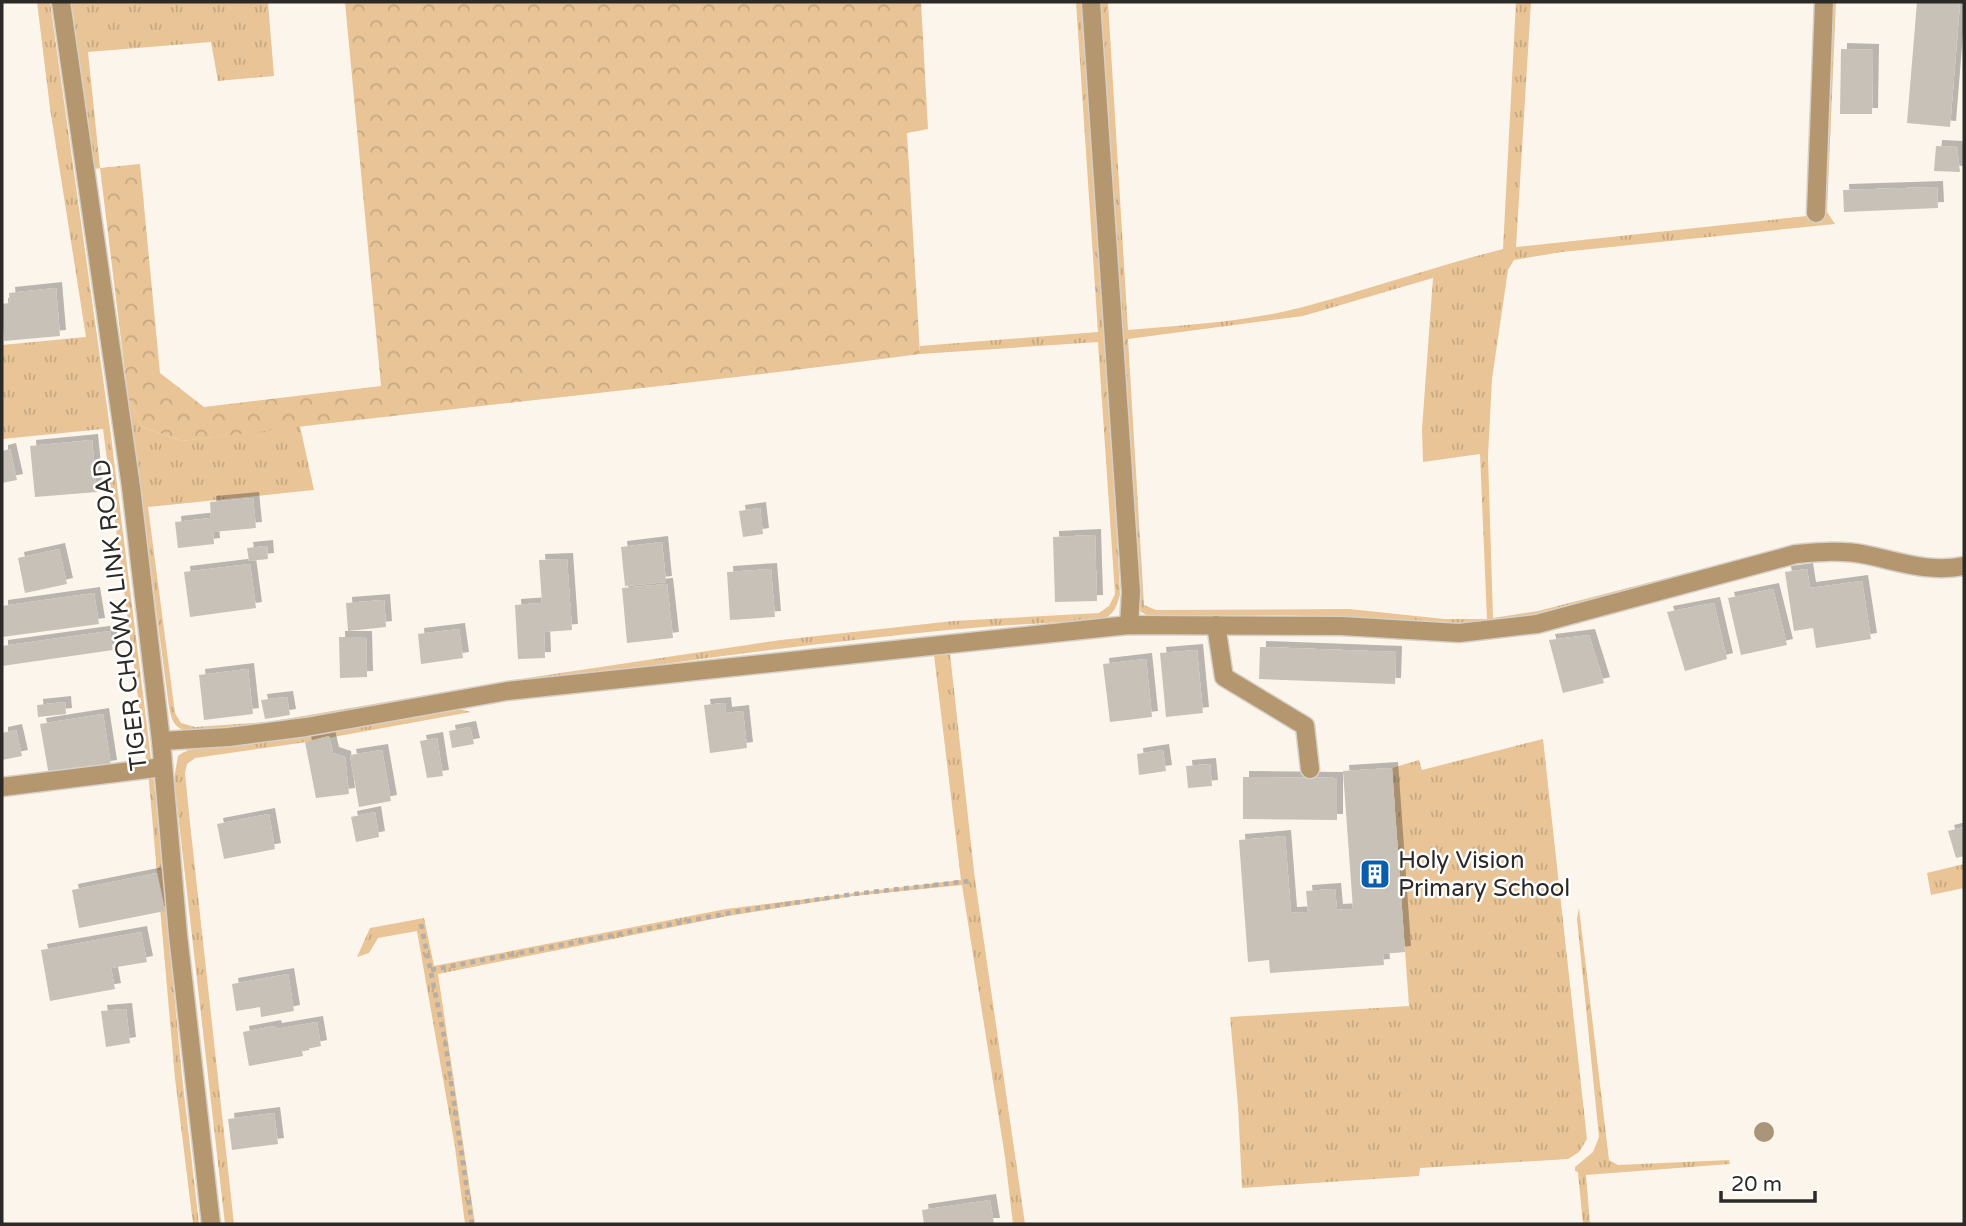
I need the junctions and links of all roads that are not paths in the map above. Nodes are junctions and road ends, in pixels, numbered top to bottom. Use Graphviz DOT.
graph roads {
  1 [pos="61,2"];
  2 [pos="1091,2"];
  3 [pos="1825,2"];
  4 [pos="1816,214"];
  5 [pos="1964,566"];
  6 [pos="1129,625"];
  7 [pos="1216,625"];
  8 [pos="161,741"];
  9 [pos="163,767"];
  10 [pos="1310,769"];
  11 [pos="2,787"];
  12 [pos="211,1224"];
  1 -- 8 [label="street, TIGER CHOWK LINK ROAD"];
  2 -- 6 [label="street"];
  3 -- 4 [label="street"];
  5 -- 7 [label="street"];
  6 -- 7 [label="street"];
  6 -- 8 [label="street"];
  7 -- 10 [label="street"];
  8 -- 9 [label="street, TIGER CHOWK LINK ROAD"];
  9 -- 11 [label="street"];
  9 -- 12 [label="street, TIGER CHOWK LINK ROAD"];
}
